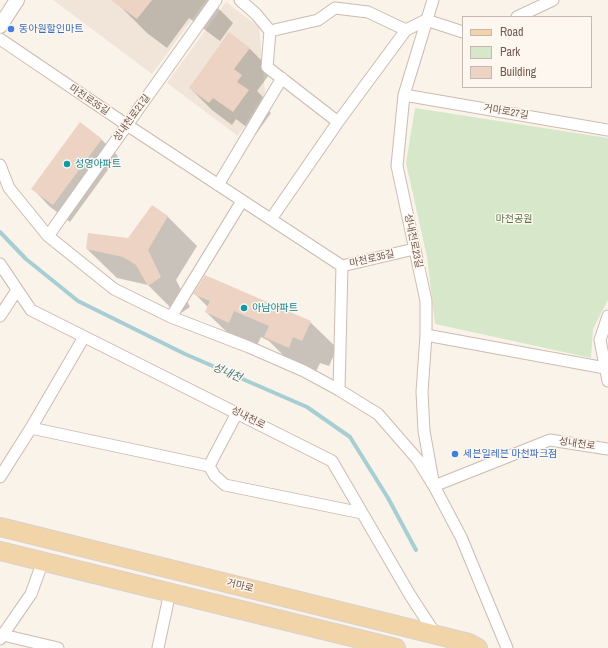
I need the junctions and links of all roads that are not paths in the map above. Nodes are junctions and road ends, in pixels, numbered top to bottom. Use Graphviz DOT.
graph roads {
  1 [pos="18,0"];
  2 [pos="216,0"];
  3 [pos="240,0"];
  4 [pos="433,0"];
  5 [pos="553,0"];
  6 [pos="334,4"];
  7 [pos="519,16"];
  8 [pos="426,20"];
  9 [pos="0,26"];
  10 [pos="406,30"];
  11 [pos="270,31"];
  12 [pos="462,32"];
  13 [pos="0,39"];
  14 [pos="282,78"];
  15 [pos="404,95"];
  16 [pos="338,122"];
  17 [pos="126,126"];
  18 [pos="608,130"];
  19 [pos="0,165"];
  20 [pos="218,185"];
  21 [pos="242,200"];
  22 [pos="271,219"];
  23 [pos="48,236"];
  24 [pos="414,249"];
  25 [pos="0,264"];
  26 [pos="342,266"];
  27 [pos="17,290"];
  28 [pos="0,316"];
  29 [pos="608,316"];
  30 [pos="170,317"];
  31 [pos="426,335"];
  32 [pos="84,336"];
  33 [pos="605,368"];
  34 [pos="608,381"];
  35 [pos="339,390"];
  36 [pos="237,413"];
  37 [pos="31,428"];
  38 [pos="608,449"];
  39 [pos="209,466"];
  40 [pos="0,477"];
  41 [pos="434,486"];
  42 [pos="362,513"];
  43 [pos="0,527"];
  44 [pos="0,551"];
  45 [pos="43,561"];
  46 [pos="170,592"];
  47 [pos="436,634"];
  48 [pos="2,637"];
  49 [pos="58,648"];
  50 [pos="158,648"];
  51 [pos="396,648"];
  52 [pos="478,648"];
  53 [pos="506,648"];
  1 -- 9 [label="street"];
  2 -- 17 [label="street, 성내천로21길"];
  3 -- 11 [label="street"];
  4 -- 8 [label="street, 성내천로23길"];
  5 -- 7 [label="street"];
  6 -- 10 [label="street"];
  6 -- 11 [label="street"];
  8 -- 10 [label="street"];
  8 -- 12 [label="street"];
  8 -- 15 [label="street, 성내천로23길"];
  10 -- 16 [label="street"];
  11 -- 14 [label="street"];
  13 -- 17 [label="street, 마천로35길"];
  14 -- 16 [label="street"];
  14 -- 20 [label="street"];
  15 -- 18 [label="street, 거마로27길"];
  15 -- 24 [label="street, 성내천로23길"];
  16 -- 22 [label="street"];
  17 -- 20 [label="street, 마천로35길"];
  17 -- 23 [label="street, 성내천로21길"];
  19 -- 23 [label="street"];
  20 -- 21 [label="street, 마천로35길"];
  21 -- 22 [label="street, 마천로35길"];
  21 -- 30 [label="street"];
  22 -- 26 [label="street, 마천로35길"];
  23 -- 30 [label="street"];
  24 -- 26 [label="street, 마천로35길"];
  24 -- 31 [label="street, 성내천로23길"];
  25 -- 27 [label="street, 성내천로"];
  26 -- 35 [label="street"];
  27 -- 28 [label="street"];
  27 -- 32 [label="street, 성내천로"];
  29 -- 33 [label="street"];
  30 -- 35 [label="street"];
  31 -- 33 [label="street"];
  31 -- 41 [label="street, 성내천로23길"];
  32 -- 36 [label="street, 성내천로"];
  32 -- 37 [label="street"];
  33 -- 34 [label="street"];
  35 -- 41 [label="street"];
  36 -- 39 [label="street"];
  36 -- 42 [label="street, 성내천로"];
  37 -- 39 [label="street"];
  37 -- 40 [label="street"];
  38 -- 41 [label="street, 성내천로"];
  39 -- 42 [label="street"];
  41 -- 53 [label="street"];
  42 -- 47 [label="street, 성내천로"];
  43 -- 47 [label="main road, 거마로"];
  44 -- 45 [label="main road"];
  45 -- 46 [label="main road"];
  45 -- 48 [label="street"];
  46 -- 50 [label="street"];
  46 -- 51 [label="main road"];
  47 -- 52 [label="main road, 거마로"];
  48 -- 49 [label="street"];
}
